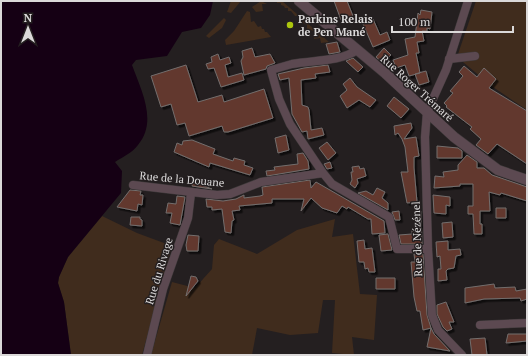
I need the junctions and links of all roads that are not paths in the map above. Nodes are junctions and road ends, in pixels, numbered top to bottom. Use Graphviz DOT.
graph roads {
  1 [pos="299,1"];
  2 [pos="468,1"];
  3 [pos="357,50"];
  4 [pos="475,56"];
  5 [pos="449,59"];
  6 [pos="427,112"];
  7 [pos="323,173"];
  8 [pos="527,180"];
  9 [pos="133,185"];
  10 [pos="192,193"];
  11 [pos="428,249"];
  12 [pos="527,323"];
  13 [pos="480,325"];
  14 [pos="146,355"];
  15 [pos="462,355"];
  1 -- 3 [label="street, Rue Roger Trémaré"];
  2 -- 5 [label="street"];
  3 -- 6 [label="street, Rue Roger Trémaré"];
  3 -- 7 [label="street"];
  4 -- 5 [label="street"];
  5 -- 6 [label="street"];
  6 -- 8 [label="street, Rue Roger Trémaré"];
  6 -- 11 [label="street, Rue de Nézénel"];
  7 -- 10 [label="street, Rue de la Douane"];
  7 -- 11 [label="street"];
  9 -- 10 [label="street, Rue de la Douane"];
  10 -- 14 [label="street, Rue du Rivage"];
  11 -- 15 [label="street, Rue de Nézénel"];
  12 -- 13 [label="street"];
}
